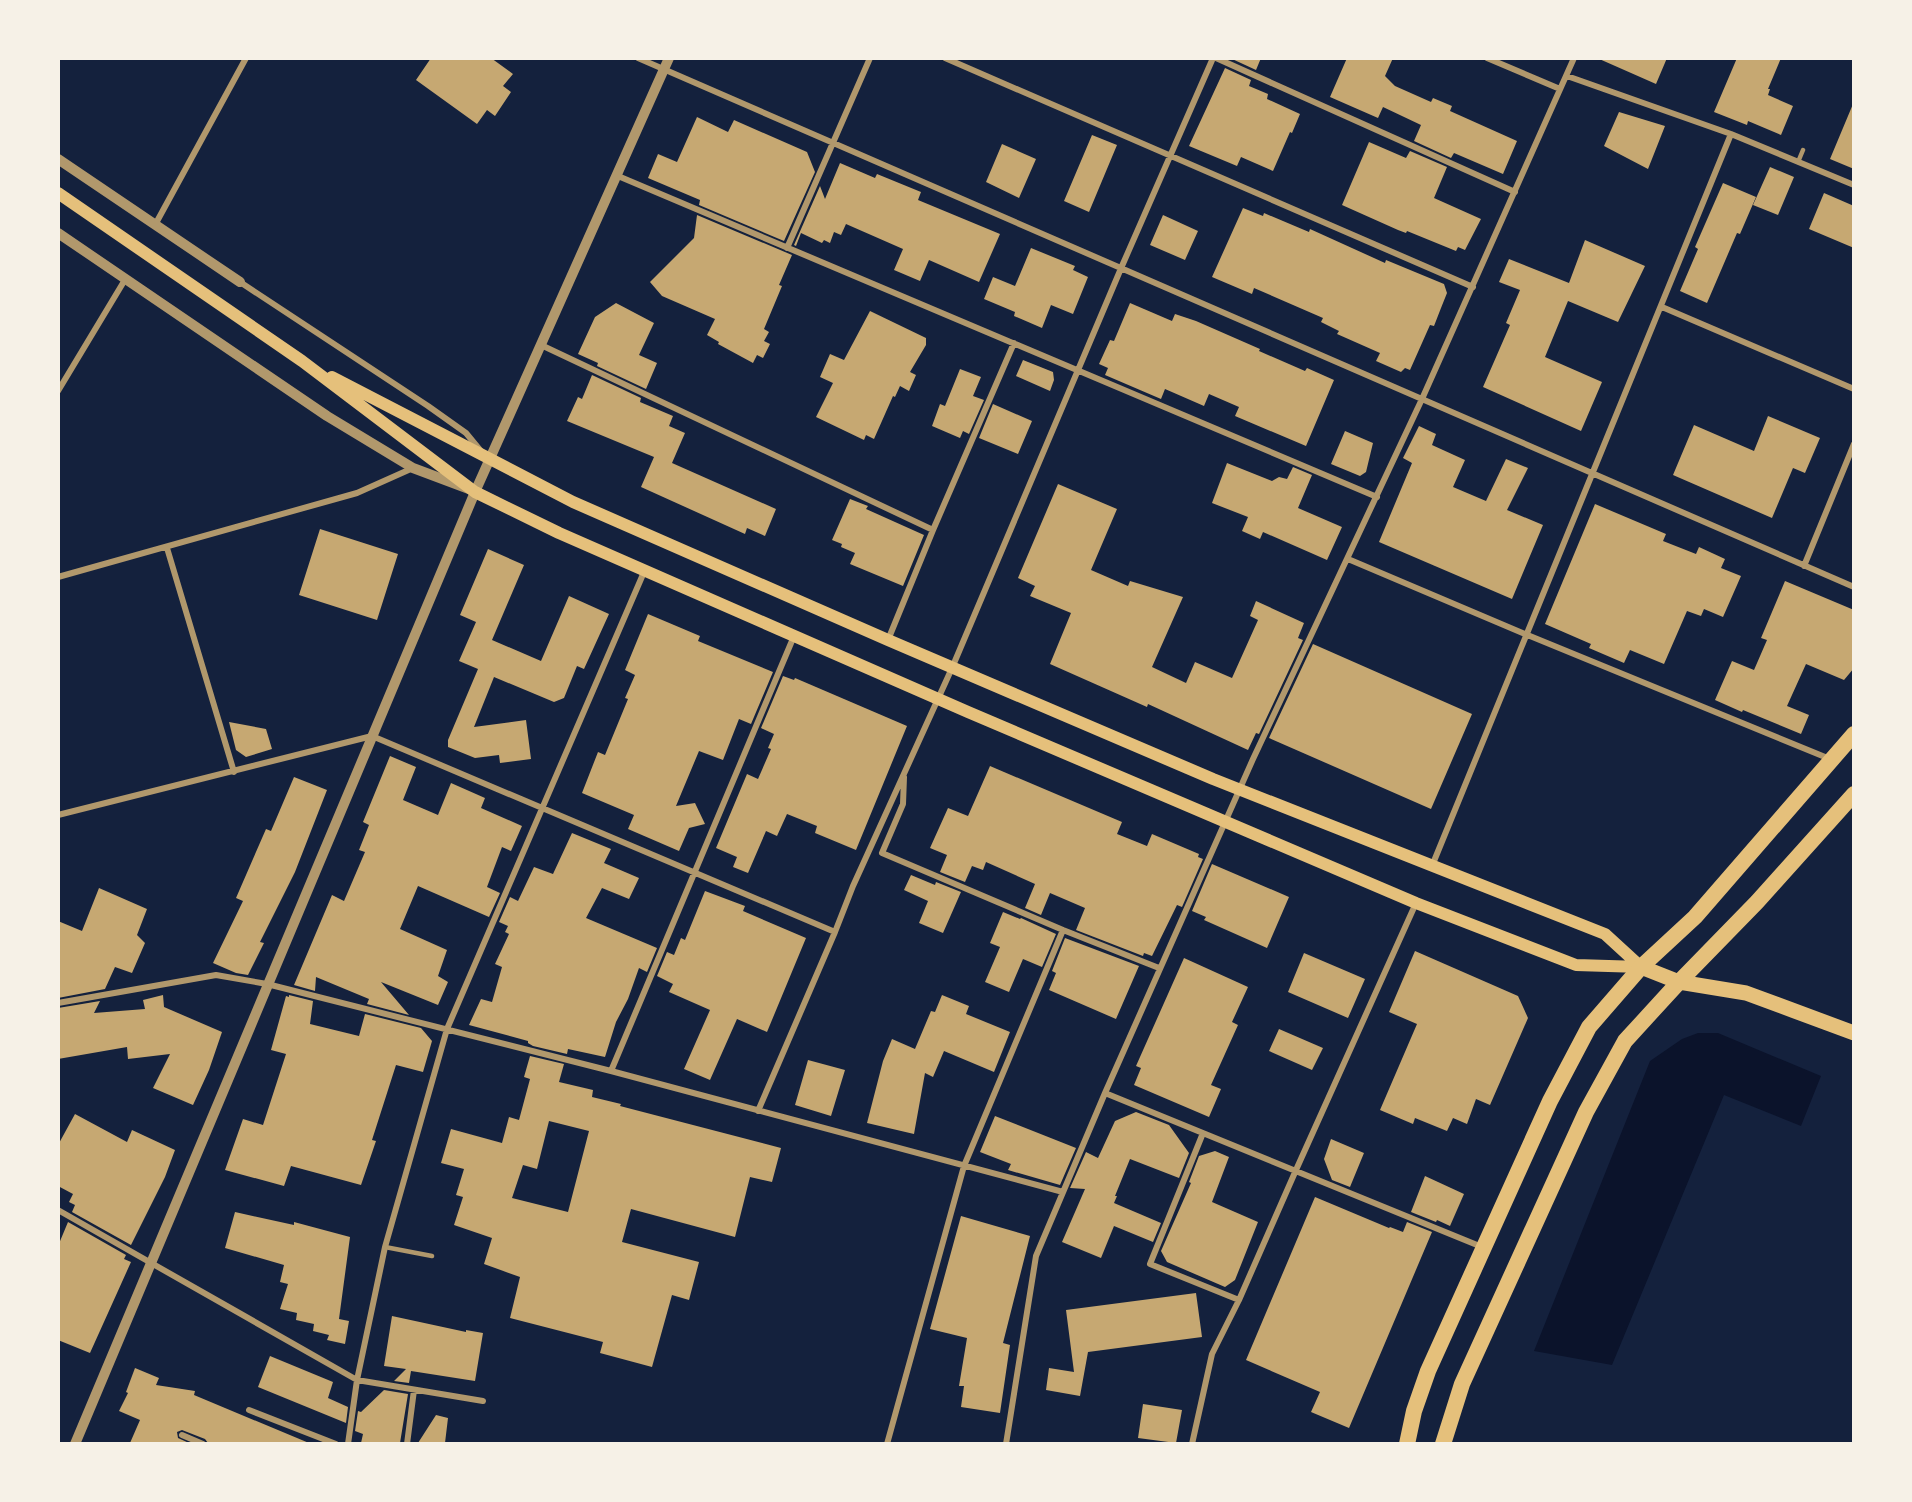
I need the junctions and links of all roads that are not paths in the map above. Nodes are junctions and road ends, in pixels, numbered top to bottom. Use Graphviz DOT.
graph roads {
  1 [pos="246,58"];
  2 [pos="638,58"];
  3 [pos="669,58"];
  4 [pos="870,58"];
  5 [pos="945,58"];
  6 [pos="1215,58"];
  7 [pos="1487,58"];
  8 [pos="1574,58"];
  9 [pos="664,70"];
  10 [pos="1567,76"];
  11 [pos="1560,89"];
  12 [pos="1731,134"];
  13 [pos="834,141"];
  14 [pos="1803,150"];
  15 [pos="1171,156"];
  16 [pos="58,159"];
  17 [pos="1798,162"];
  18 [pos="618,176"];
  19 [pos="1854,185"];
  20 [pos="1515,192"];
  21 [pos="58,193"];
  22 [pos="155,226"];
  23 [pos="58,232"];
  24 [pos="787,248"];
  25 [pos="1122,266"];
  26 [pos="126,278"];
  27 [pos="240,282"];
  28 [pos="1473,286"];
  29 [pos="1662,307"];
  30 [pos="1014,343"];
  31 [pos="541,345"];
  32 [pos="302,361"];
  33 [pos="1078,372"];
  34 [pos="1854,389"];
  35 [pos="58,391"];
  36 [pos="1422,399"];
  37 [pos="1854,444"];
  38 [pos="489,460"];
  39 [pos="413,468"];
  40 [pos="1592,474"];
  41 [pos="475,492"];
  42 [pos="1377,497"];
  43 [pos="933,530"];
  44 [pos="167,548"];
  45 [pos="1348,559"];
  46 [pos="1804,566"];
  47 [pos="644,572"];
  48 [pos="58,577"];
  49 [pos="1854,587"];
  50 [pos="1525,634"];
  51 [pos="795,636"];
  52 [pos="888,640"];
  53 [pos="952,668"];
  54 [pos="938,699"];
  55 [pos="1854,734"];
  56 [pos="372,736"];
  57 [pos="1831,760"];
  58 [pos="905,771"];
  59 [pos="234,772"];
  60 [pos="1239,790"];
  61 [pos="1854,794"];
  62 [pos="542,807"];
  63 [pos="58,815"];
  64 [pos="1226,822"];
  65 [pos="1432,866"];
  66 [pos="695,872"];
  67 [pos="1416,903"];
  68 [pos="1063,930"];
  69 [pos="836,932"];
  70 [pos="1159,968"];
  71 [pos="1641,968"];
  72 [pos="1680,982"];
  73 [pos="267,984"];
  74 [pos="58,1003"];
  75 [pos="447,1029"];
  76 [pos="1854,1033"];
  77 [pos="611,1071"];
  78 [pos="1105,1093"];
  79 [pos="758,1111"];
  80 [pos="1203,1133"];
  81 [pos="964,1166"];
  82 [pos="1296,1170"];
  83 [pos="1063,1192"];
  84 [pos="58,1210"];
  85 [pos="385,1247"];
  86 [pos="1483,1248"];
  87 [pos="432,1256"];
  88 [pos="151,1263"];
  89 [pos="1239,1300"];
  90 [pos="357,1380"];
  91 [pos="414,1390"];
  92 [pos="483,1401"];
  93 [pos="249,1410"];
  94 [pos="182,1435"];
  95 [pos="75,1443"];
  96 [pos="203,1443"];
  97 [pos="336,1443"];
  98 [pos="348,1443"];
  99 [pos="407,1443"];
  100 [pos="886,1443"];
  101 [pos="1006,1443"];
  102 [pos="1192,1443"];
  103 [pos="1407,1443"];
  104 [pos="1443,1443"];
  1 -- 22 [label="street"];
  2 -- 9 [label="street"];
  3 -- 9 [label="street"];
  4 -- 13 [label="street"];
  5 -- 15 [label="street"];
  6 -- 15 [label="street"];
  6 -- 20 [label="street"];
  7 -- 11 [label="street"];
  8 -- 10 [label="street"];
  9 -- 13 [label="street"];
  9 -- 18 [label="street"];
  10 -- 11 [label="street"];
  10 -- 12 [label="street"];
  11 -- 20 [label="street"];
  12 -- 17 [label="street"];
  12 -- 29 [label="street"];
  13 -- 24 [label="street"];
  13 -- 25 [label="street"];
  14 -- 17 [label="lane"];
  15 -- 25 [label="street"];
  15 -- 28 [label="street"];
  16 -- 22 [label="street"];
  17 -- 19 [label="street"];
  18 -- 24 [label="street"];
  18 -- 31 [label="street"];
  20 -- 28 [label="street"];
  21 -- 32 [label="main road"];
  22 -- 27 [label="street"];
  23 -- 26 [label="street"];
  24 -- 30 [label="street"];
  25 -- 33 [label="street"];
  25 -- 36 [label="street"];
  26 -- 35 [label="street"];
  26 -- 39 [label="street"];
  27 -- 38 [label="street"];
  28 -- 36 [label="street"];
  29 -- 34 [label="street"];
  29 -- 40 [label="street"];
  30 -- 33 [label="street"];
  30 -- 43 [label="street"];
  31 -- 38 [label="street"];
  31 -- 43 [label="street"];
  32 -- 38 [label="main road"];
  32 -- 41 [label="main road"];
  33 -- 42 [label="street"];
  33 -- 53 [label="street"];
  36 -- 40 [label="street"];
  36 -- 42 [label="street"];
  37 -- 46 [label="street"];
  38 -- 41 [label="street"];
  38 -- 52 [label="main road"];
  39 -- 41 [label="street"];
  39 -- 44 [label="street"];
  40 -- 46 [label="street"];
  40 -- 50 [label="street"];
  41 -- 47 [label="main road"];
  41 -- 56 [label="street"];
  42 -- 45 [label="street"];
  43 -- 52 [label="street"];
  44 -- 48 [label="street"];
  44 -- 59 [label="street"];
  45 -- 50 [label="street"];
  45 -- 60 [label="street"];
  46 -- 49 [label="street"];
  47 -- 51 [label="main road"];
  47 -- 62 [label="street"];
  50 -- 57 [label="street"];
  50 -- 65 [label="street"];
  51 -- 54 [label="main road"];
  51 -- 66 [label="street"];
  52 -- 53 [label="main road"];
  53 -- 54 [label="street"];
  53 -- 60 [label="main road"];
  54 -- 58 [label="street"];
  54 -- 64 [label="main road"];
  55 -- 57 [label="highway"];
  56 -- 59 [label="street"];
  56 -- 62 [label="street"];
  56 -- 73 [label="street"];
  57 -- 71 [label="highway"];
  58 -- 68 [label="street"];
  58 -- 69 [label="street"];
  59 -- 63 [label="street"];
  60 -- 64 [label="street"];
  60 -- 65 [label="main road"];
  61 -- 72 [label="highway"];
  62 -- 66 [label="street"];
  62 -- 75 [label="street"];
  64 -- 67 [label="main road"];
  64 -- 70 [label="street"];
  65 -- 71 [label="main road"];
  66 -- 69 [label="street"];
  66 -- 77 [label="street"];
  67 -- 71 [label="main road"];
  67 -- 82 [label="street"];
  68 -- 70 [label="street"];
  68 -- 81 [label="street"];
  69 -- 79 [label="street"];
  70 -- 78 [label="street"];
  71 -- 72 [label="main road"];
  71 -- 86 [label="highway"];
  72 -- 76 [label="main road"];
  72 -- 104 [label="highway"];
  73 -- 74 [label="street"];
  73 -- 75 [label="street"];
  73 -- 88 [label="street"];
  75 -- 77 [label="street"];
  75 -- 85 [label="street"];
  77 -- 79 [label="street"];
  78 -- 80 [label="street"];
  78 -- 83 [label="street"];
  79 -- 81 [label="street"];
  80 -- 82 [label="street"];
  80 -- 89 [label="street"];
  81 -- 83 [label="street"];
  81 -- 100 [label="street"];
  82 -- 86 [label="street"];
  82 -- 89 [label="street"];
  83 -- 101 [label="street"];
  84 -- 88 [label="street"];
  85 -- 87 [label="lane"];
  85 -- 90 [label="street"];
  86 -- 103 [label="highway"];
  88 -- 90 [label="street"];
  88 -- 95 [label="street"];
  89 -- 102 [label="street"];
  90 -- 91 [label="street"];
  90 -- 98 [label="street"];
  91 -- 92 [label="street"];
  91 -- 99 [label="street"];
  93 -- 97 [label="street"];
  94 -- 96 [label="street"];
}
